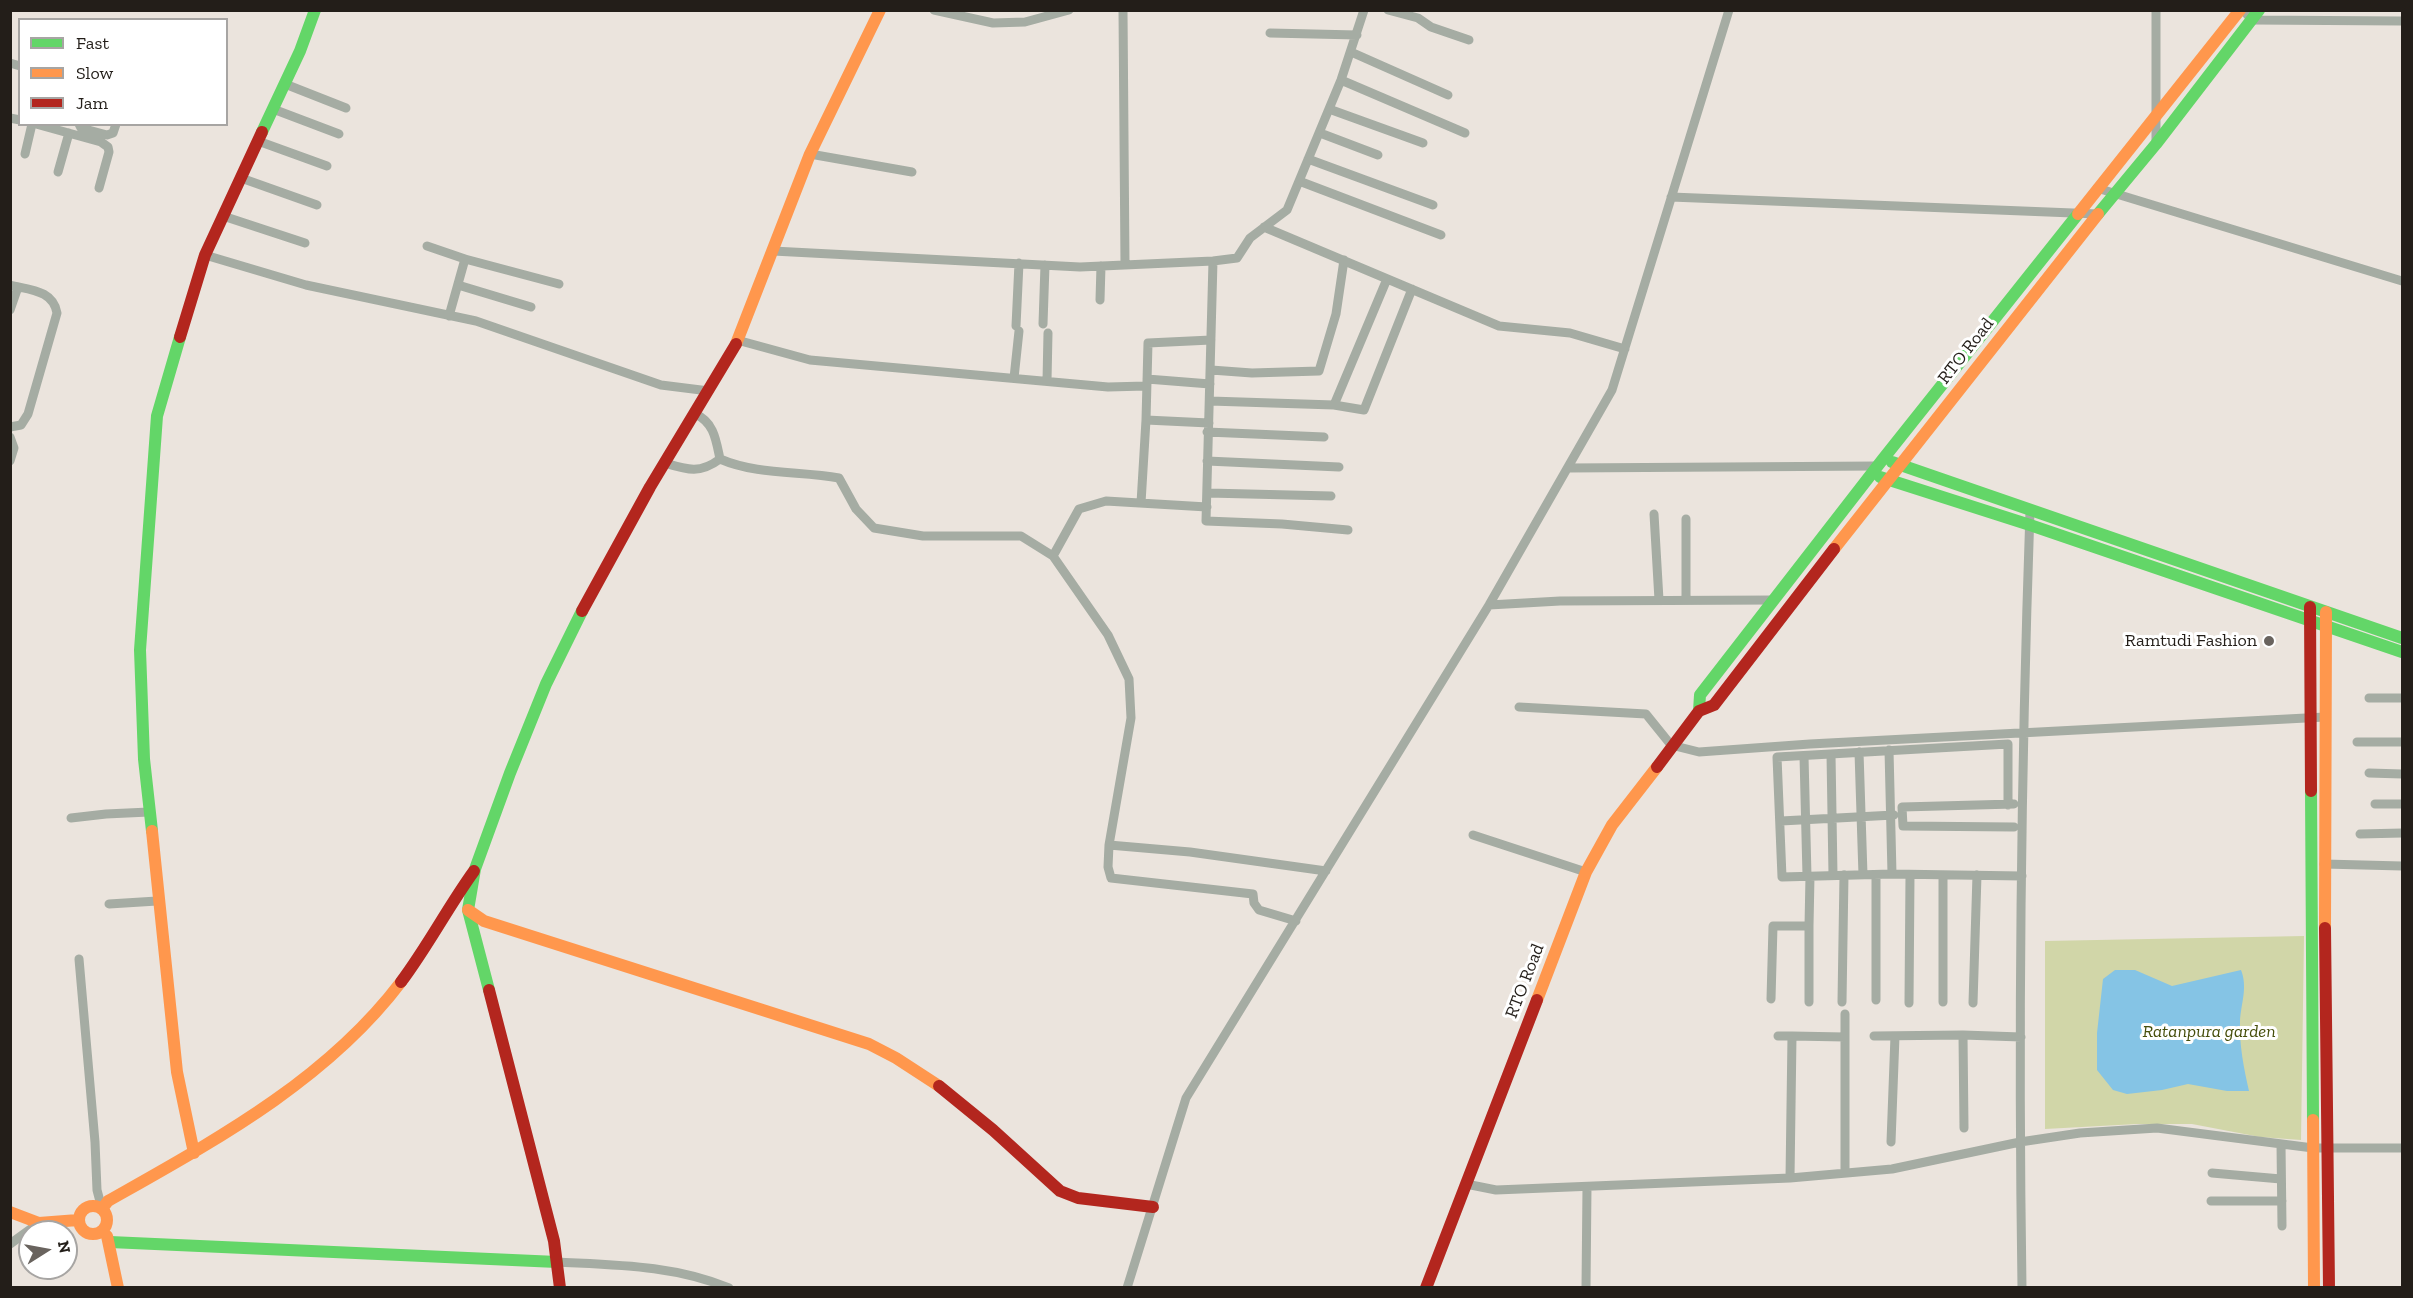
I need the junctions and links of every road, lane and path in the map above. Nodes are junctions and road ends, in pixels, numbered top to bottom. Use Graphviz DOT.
graph roads {
  1 [pos="315,10"];
  2 [pos="880,10"];
  3 [pos="934,10"];
  4 [pos="1069,10"];
  5 [pos="1123,10"];
  6 [pos="1364,10"];
  7 [pos="1388,10"];
  8 [pos="1729,10"];
  9 [pos="2156,10"];
  10 [pos="2241,10"];
  11 [pos="2256,15"];
  12 [pos="2403,21"];
  13 [pos="1270,33"];
  14 [pos="1357,35"];
  15 [pos="1469,40"];
  16 [pos="1351,52"];
  17 [pos="1341,80"];
  18 [pos="285,84"];
  19 [pos="1448,95"];
  20 [pos="346,108"];
  21 [pos="1329,109"];
  22 [pos="273,110"];
  23 [pos="2156,117"];
  24 [pos="33,126"];
  25 [pos="42,126"];
  26 [pos="80,126"];
  27 [pos="115,126"];
  28 [pos="69,133"];
  29 [pos="1466,133"];
  30 [pos="339,134"];
  31 [pos="1320,134"];
  32 [pos="258,141"];
  33 [pos="1423,143"];
  34 [pos="2156,144"];
  35 [pos="810,153"];
  36 [pos="24,154"];
  37 [pos="1378,155"];
  38 [pos="1308,159"];
  39 [pos="327,166"];
  40 [pos="58,172"];
  41 [pos="912,172"];
  42 [pos="241,178"];
  43 [pos="1299,182"];
  44 [pos="99,188"];
  45 [pos="2097,188"];
  46 [pos="2114,194"];
  47 [pos="1671,197"];
  48 [pos="317,205"];
  49 [pos="1432,205"];
  50 [pos="2077,212"];
  51 [pos="2098,214"];
  52 [pos="223,216"];
  53 [pos="1264,227"];
  54 [pos="1440,235"];
  55 [pos="305,243"];
  56 [pos="427,246"];
  57 [pos="773,250"];
  58 [pos="205,255"];
  59 [pos="465,259"];
  60 [pos="1213,261"];
  61 [pos="1344,261"];
  62 [pos="1019,264"];
  63 [pos="1045,265"];
  64 [pos="1125,265"];
  65 [pos="1101,266"];
  66 [pos="1388,279"];
  67 [pos="2403,281"];
  68 [pos="559,284"];
  69 [pos="458,285"];
  70 [pos="14,286"];
  71 [pos="1412,289"];
  72 [pos="1100,300"];
  73 [pos="531,307"];
  74 [pos="10,310"];
  75 [pos="449,316"];
  76 [pos="1043,324"];
  77 [pos="1048,333"];
  78 [pos="737,340"];
  79 [pos="1211,340"];
  80 [pos="1625,349"];
  81 [pos="1211,370"];
  82 [pos="1014,378"];
  83 [pos="1047,381"];
  84 [pos="1147,383"];
  85 [pos="1210,384"];
  86 [pos="709,391"];
  87 [pos="1210,401"];
  88 [pos="1334,405"];
  89 [pos="696,414"];
  90 [pos="1146,420"];
  91 [pos="10,427"];
  92 [pos="1208,428"];
  93 [pos="1324,436"];
  94 [pos="10,437"];
  95 [pos="720,459"];
  96 [pos="10,461"];
  97 [pos="1207,461"];
  98 [pos="665,463"];
  99 [pos="1899,465"];
  100 [pos="1877,466"];
  101 [pos="1339,467"];
  102 [pos="1568,468"];
  103 [pos="1888,479"];
  104 [pos="1208,493"];
  105 [pos="1331,496"];
  106 [pos="1141,503"];
  107 [pos="1208,507"];
  108 [pos="2030,511"];
  109 [pos="1654,514"];
  110 [pos="1686,519"];
  111 [pos="2030,525"];
  112 [pos="1348,530"];
  113 [pos="1820,542"];
  114 [pos="1831,552"];
  115 [pos="1053,556"];
  116 [pos="1659,600"];
  117 [pos="1686,600"];
  118 [pos="1775,600"];
  119 [pos="1489,605"];
  120 [pos="2310,607"];
  121 [pos="2326,612"];
  122 [pos="2310,621"];
  123 [pos="2326,626"];
  124 [pos="2403,638"];
  125 [pos="2403,652"];
  126 [pos="2369,698"];
  127 [pos="2403,698"];
  128 [pos="1519,707"];
  129 [pos="1699,711"];
  130 [pos="2310,717"];
  131 [pos="2325,717"];
  132 [pos="2023,733"];
  133 [pos="2357,742"];
  134 [pos="2403,742"];
  135 [pos="1671,745"];
  136 [pos="1889,750"];
  137 [pos="1859,752"];
  138 [pos="1831,754"];
  139 [pos="1804,756"];
  140 [pos="2369,773"];
  141 [pos="2403,774"];
  142 [pos="2022,804"];
  143 [pos="2374,804"];
  144 [pos="2403,804"];
  145 [pos="2008,805"];
  146 [pos="149,812"];
  147 [pos="1891,815"];
  148 [pos="1903,815"];
  149 [pos="1861,817"];
  150 [pos="71,818"];
  151 [pos="1832,819"];
  152 [pos="1806,820"];
  153 [pos="1781,821"];
  154 [pos="2014,827"];
  155 [pos="2403,833"];
  156 [pos="2360,834"];
  157 [pos="1473,836"];
  158 [pos="1109,845"];
  159 [pos="2324,864"];
  160 [pos="2403,866"];
  161 [pos="476,869"];
  162 [pos="1326,871"];
  163 [pos="1587,872"];
  164 [pos="1892,874"];
  165 [pos="1833,875"];
  166 [pos="1844,875"];
  167 [pos="1863,875"];
  168 [pos="1876,875"];
  169 [pos="1910,875"];
  170 [pos="1943,875"];
  171 [pos="1977,875"];
  172 [pos="1808,876"];
  173 [pos="2022,876"];
  174 [pos="157,901"];
  175 [pos="109,904"];
  176 [pos="468,910"];
  177 [pos="1296,921"];
  178 [pos="1809,926"];
  179 [pos="79,959"];
  180 [pos="1771,999"];
  181 [pos="1876,1000"];
  182 [pos="1809,1002"];
  183 [pos="1842,1002"];
  184 [pos="1943,1002"];
  185 [pos="1909,1003"];
  186 [pos="1973,1003"];
  187 [pos="1845,1014"];
  188 [pos="1963,1035"];
  189 [pos="1778,1036"];
  190 [pos="1792,1036"];
  191 [pos="1874,1036"];
  192 [pos="1896,1036"];
  193 [pos="1845,1037"];
  194 [pos="2021,1037"];
  195 [pos="1964,1128"];
  196 [pos="1892,1142"];
  197 [pos="2020,1142"];
  198 [pos="2280,1144"];
  199 [pos="2313,1148"];
  200 [pos="2329,1148"];
  201 [pos="2403,1148"];
  202 [pos="194,1153"];
  203 [pos="1845,1173"];
  204 [pos="2212,1173"];
  205 [pos="1790,1178"];
  206 [pos="2281,1179"];
  207 [pos="1466,1184"];
  208 [pos="1587,1187"];
  209 [pos="2211,1201"];
  210 [pos="2282,1201"];
  211 [pos="1153,1207"];
  212 [pos="102,1209"];
  213 [pos="10,1212"];
  214 [pos="31,1220"];
  215 [pos="78,1220"];
  216 [pos="2282,1226"];
  217 [pos="104,1229"];
  218 [pos="110,1242"];
  219 [pos="557,1262"];
  220 [pos="118,1287"];
  221 [pos="560,1287"];
  222 [pos="729,1287"];
  223 [pos="1127,1287"];
  224 [pos="1426,1287"];
  225 [pos="1586,1287"];
  226 [pos="2022,1287"];
  227 [pos="2314,1287"];
  228 [pos="2329,1287"];
  1 -- 18 [label="street"];
  2 -- 35 [label="street"];
  3 -- 4 [label="street"];
  5 -- 64 [label="street"];
  6 -- 14 [label="street"];
  7 -- 15 [label="street"];
  8 -- 47 [label="street"];
  9 -- 23 [label="street"];
  10 -- 11 [label="street"];
  10 -- 23 [label="street, RTO Road"];
  11 -- 12 [label="street"];
  11 -- 34 [label="street, RTO Road"];
  13 -- 14 [label="street"];
  14 -- 16 [label="street"];
  16 -- 17 [label="street"];
  16 -- 19 [label="street"];
  17 -- 21 [label="street"];
  17 -- 29 [label="street"];
  18 -- 20 [label="street"];
  18 -- 22 [label="street"];
  21 -- 31 [label="street"];
  21 -- 33 [label="street"];
  22 -- 30 [label="street"];
  22 -- 32 [label="street"];
  23 -- 34 [label="street"];
  23 -- 45 [label="street, RTO Road"];
  24 -- 36 [label="street"];
  25 -- 28 [label="street"];
  26 -- 27 [label="street"];
  28 -- 40 [label="street"];
  28 -- 44 [label="street"];
  31 -- 37 [label="street"];
  31 -- 38 [label="street"];
  32 -- 39 [label="street"];
  32 -- 42 [label="street"];
  34 -- 46 [label="street, RTO Road"];
  35 -- 41 [label="street"];
  35 -- 57 [label="street"];
  38 -- 43 [label="street"];
  38 -- 49 [label="street"];
  42 -- 48 [label="street"];
  42 -- 52 [label="street"];
  43 -- 53 [label="street"];
  43 -- 54 [label="street"];
  45 -- 46 [label="street"];
  45 -- 50 [label="street, RTO Road"];
  46 -- 51 [label="street, RTO Road"];
  46 -- 67 [label="street"];
  47 -- 50 [label="street"];
  47 -- 80 [label="street"];
  50 -- 51 [label="street"];
  50 -- 100 [label="street, RTO Road"];
  51 -- 99 [label="street, RTO Road"];
  52 -- 55 [label="street"];
  52 -- 58 [label="street"];
  53 -- 60 [label="street"];
  53 -- 61 [label="street"];
  56 -- 59 [label="street"];
  57 -- 62 [label="street"];
  57 -- 78 [label="street"];
  58 -- 75 [label="street"];
  58 -- 146 [label="street"];
  59 -- 68 [label="street"];
  59 -- 69 [label="street"];
  60 -- 64 [label="street"];
  60 -- 79 [label="street"];
  61 -- 66 [label="street"];
  61 -- 81 [label="street"];
  62 -- 63 [label="street"];
  62 -- 82 [label="street"];
  63 -- 65 [label="street"];
  63 -- 76 [label="street"];
  64 -- 65 [label="street"];
  65 -- 72 [label="street"];
  66 -- 71 [label="street"];
  66 -- 88 [label="street"];
  69 -- 73 [label="street"];
  69 -- 75 [label="street"];
  70 -- 74 [label="street"];
  70 -- 91 [label="street"];
  71 -- 80 [label="street"];
  71 -- 88 [label="street"];
  75 -- 86 [label="street"];
  77 -- 83 [label="street"];
  78 -- 82 [label="street"];
  78 -- 86 [label="street"];
  79 -- 81 [label="street"];
  79 -- 84 [label="street"];
  80 -- 102 [label="street"];
  81 -- 85 [label="street"];
  82 -- 83 [label="street"];
  83 -- 84 [label="street"];
  84 -- 85 [label="street"];
  84 -- 90 [label="street"];
  85 -- 87 [label="street"];
  86 -- 89 [label="street"];
  87 -- 88 [label="street"];
  87 -- 92 [label="street"];
  89 -- 95 [label="street"];
  89 -- 98 [label="street"];
  90 -- 92 [label="street"];
  90 -- 106 [label="street"];
  92 -- 93 [label="street"];
  92 -- 97 [label="street"];
  94 -- 96 [label="street"];
  95 -- 98 [label="street"];
  95 -- 115 [label="street"];
  97 -- 101 [label="street"];
  97 -- 104 [label="street"];
  98 -- 161 [label="street"];
  99 -- 100 [label="street"];
  99 -- 103 [label="street, RTO Road"];
  99 -- 108 [label="street"];
  100 -- 102 [label="street"];
  100 -- 103 [label="street"];
  100 -- 113 [label="street, RTO Road"];
  102 -- 119 [label="street"];
  103 -- 111 [label="street"];
  103 -- 114 [label="street, RTO Road"];
  104 -- 105 [label="street"];
  104 -- 107 [label="street"];
  106 -- 107 [label="street"];
  106 -- 115 [label="street"];
  107 -- 112 [label="street"];
  108 -- 111 [label="street"];
  108 -- 120 [label="street"];
  109 -- 116 [label="street"];
  110 -- 117 [label="street"];
  111 -- 122 [label="street"];
  111 -- 132 [label="street"];
  113 -- 114 [label="street"];
  113 -- 118 [label="street, RTO Road"];
  114 -- 129 [label="street, RTO Road"];
  115 -- 158 [label="street"];
  116 -- 117 [label="street"];
  116 -- 119 [label="street"];
  117 -- 118 [label="street"];
  118 -- 129 [label="street, RTO Road"];
  119 -- 162 [label="street"];
  120 -- 121 [label="street"];
  120 -- 122 [label="street"];
  121 -- 123 [label="street"];
  121 -- 124 [label="street"];
  122 -- 123 [label="street"];
  122 -- 130 [label="street"];
  123 -- 125 [label="street"];
  123 -- 131 [label="street"];
  126 -- 127 [label="street"];
  128 -- 135 [label="street"];
  129 -- 135 [label="street, RTO Road"];
  130 -- 131 [label="street"];
  130 -- 132 [label="street"];
  130 -- 199 [label="street"];
  131 -- 159 [label="street"];
  132 -- 135 [label="street"];
  132 -- 142 [label="street"];
  133 -- 134 [label="street"];
  135 -- 163 [label="street, RTO Road"];
  136 -- 137 [label="street"];
  136 -- 145 [label="street"];
  136 -- 147 [label="street"];
  137 -- 138 [label="street"];
  137 -- 149 [label="street"];
  138 -- 139 [label="street"];
  138 -- 151 [label="street"];
  139 -- 152 [label="street"];
  139 -- 153 [label="street"];
  140 -- 141 [label="street"];
  142 -- 145 [label="street"];
  142 -- 173 [label="street"];
  143 -- 144 [label="street"];
  145 -- 148 [label="street"];
  146 -- 150 [label="street"];
  146 -- 174 [label="street"];
  147 -- 148 [label="street"];
  147 -- 149 [label="street"];
  147 -- 164 [label="street"];
  148 -- 154 [label="street"];
  149 -- 151 [label="street"];
  149 -- 167 [label="street"];
  151 -- 152 [label="street"];
  151 -- 165 [label="street"];
  152 -- 153 [label="street"];
  152 -- 172 [label="street"];
  153 -- 172 [label="street"];
  155 -- 156 [label="street"];
  157 -- 163 [label="street"];
  158 -- 162 [label="street"];
  158 -- 177 [label="street"];
  159 -- 160 [label="street"];
  159 -- 200 [label="street"];
  161 -- 176 [label="street"];
  161 -- 202 [label="street"];
  162 -- 177 [label="street"];
  163 -- 207 [label="street, RTO Road"];
  164 -- 168 [label="street"];
  164 -- 169 [label="street"];
  165 -- 166 [label="street"];
  165 -- 172 [label="street"];
  166 -- 167 [label="street"];
  166 -- 183 [label="street"];
  167 -- 168 [label="street"];
  168 -- 181 [label="street"];
  169 -- 170 [label="street"];
  169 -- 185 [label="street"];
  170 -- 171 [label="street"];
  170 -- 184 [label="street"];
  171 -- 173 [label="street"];
  171 -- 186 [label="street"];
  172 -- 178 [label="street"];
  173 -- 194 [label="street"];
  174 -- 175 [label="street"];
  174 -- 202 [label="street"];
  176 -- 211 [label="street"];
  176 -- 219 [label="street"];
  177 -- 211 [label="street"];
  178 -- 180 [label="street"];
  178 -- 182 [label="street"];
  179 -- 212 [label="street"];
  187 -- 193 [label="street"];
  188 -- 192 [label="street"];
  188 -- 194 [label="street"];
  188 -- 195 [label="street"];
  189 -- 190 [label="street"];
  190 -- 193 [label="street"];
  190 -- 205 [label="street"];
  191 -- 192 [label="street"];
  192 -- 196 [label="street"];
  193 -- 203 [label="street"];
  194 -- 197 [label="street"];
  197 -- 198 [label="street"];
  197 -- 203 [label="street"];
  197 -- 226 [label="street"];
  198 -- 199 [label="street"];
  198 -- 206 [label="street"];
  199 -- 200 [label="street"];
  199 -- 227 [label="street"];
  200 -- 201 [label="street"];
  200 -- 228 [label="street"];
  202 -- 212 [label="street"];
  203 -- 205 [label="street"];
  204 -- 206 [label="street"];
  205 -- 208 [label="street"];
  206 -- 210 [label="street"];
  207 -- 208 [label="street"];
  207 -- 224 [label="street, RTO Road"];
  208 -- 225 [label="street"];
  209 -- 210 [label="street"];
  210 -- 216 [label="street"];
  211 -- 223 [label="street"];
  212 -- 215 [label="street"];
  212 -- 217 [label="street"];
  213 -- 214 [label="street"];
  215 -- 217 [label="street"];
  217 -- 218 [label="street"];
  218 -- 219 [label="street"];
  218 -- 220 [label="street"];
  219 -- 221 [label="street"];
  219 -- 222 [label="street"];
}
